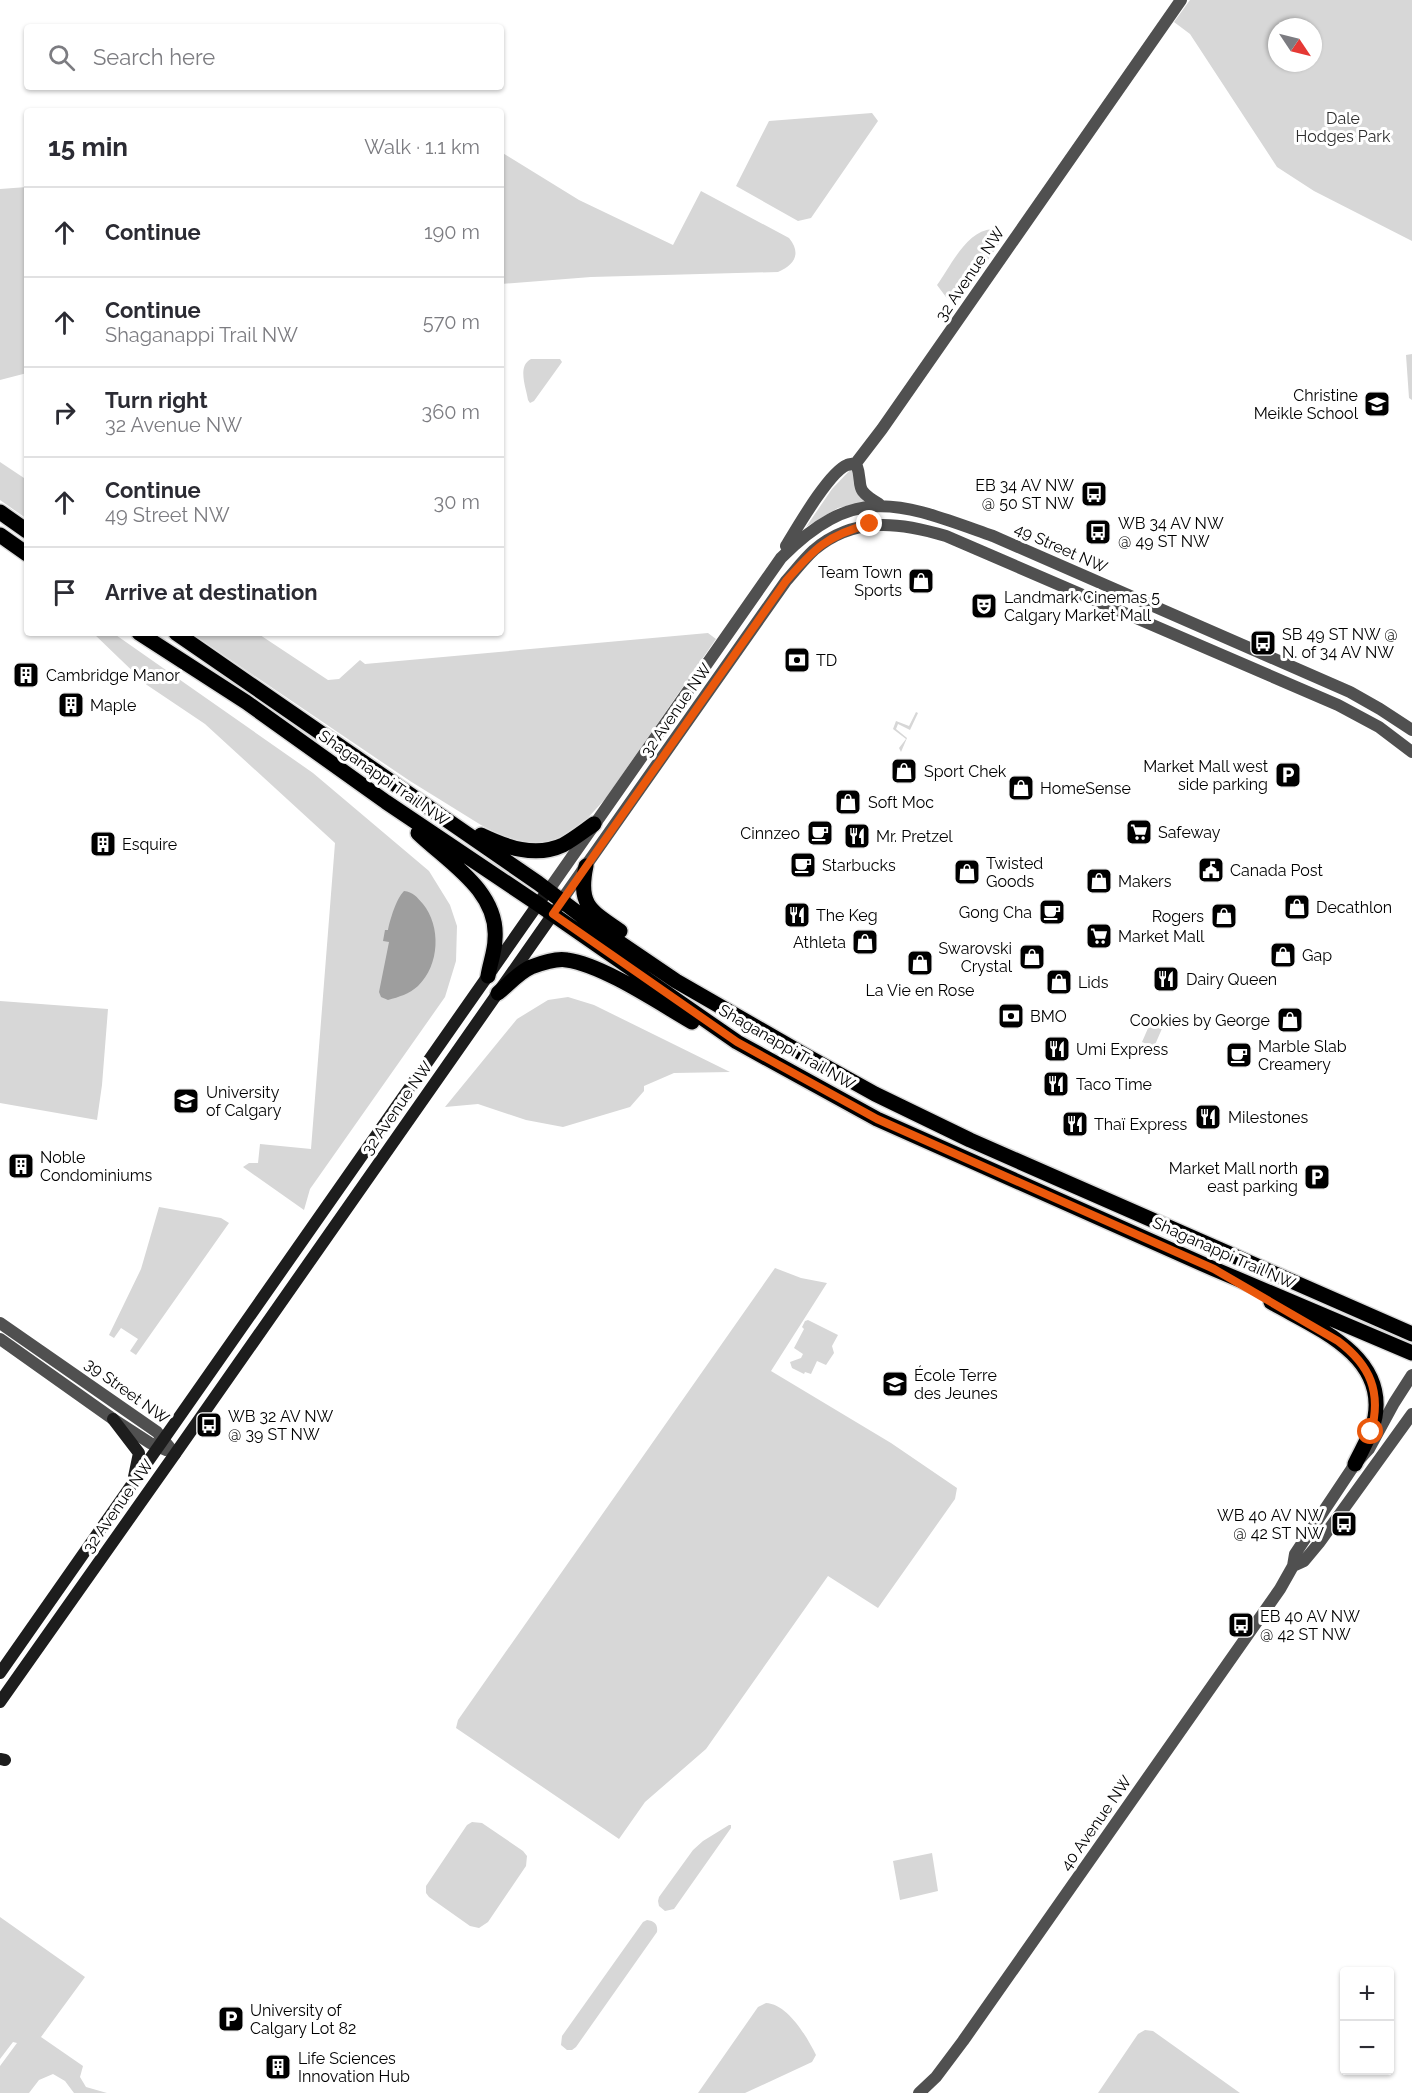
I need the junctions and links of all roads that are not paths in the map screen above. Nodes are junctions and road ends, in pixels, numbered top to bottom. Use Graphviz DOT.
graph roads {
  1 [pos="1181,0"];
  2 [pos="856,463"];
  3 [pos="879,504"];
  4 [pos="0,512"];
  5 [pos="818,525"];
  6 [pos="24,529"];
  7 [pos="0,535"];
  8 [pos="14,548"];
  9 [pos="781,558"];
  10 [pos="144,636"];
  11 [pos="180,636"];
  12 [pos="1412,730"];
  13 [pos="1412,752"];
  14 [pos="411,795"];
  15 [pos="386,802"];
  16 [pos="594,824"];
  17 [pos="586,866"];
  18 [pos="548,891"];
  19 [pos="538,904"];
  20 [pos="557,908"];
  21 [pos="488,976"];
  22 [pos="498,993"];
  23 [pos="722,1007"];
  24 [pos="737,1042"];
  25 [pos="1214,1269"];
  26 [pos="0,1323"];
  27 [pos="1392,1325"];
  28 [pos="1412,1325"];
  29 [pos="1412,1334"];
  30 [pos="0,1339"];
  31 [pos="1412,1353"];
  32 [pos="1412,1375"];
  33 [pos="1412,1413"];
  34 [pos="113,1419"];
  35 [pos="162,1443"];
  36 [pos="175,1454"];
  37 [pos="1355,1464"];
  38 [pos="133,1481"];
  39 [pos="1293,1566"];
  40 [pos="0,1673"];
  41 [pos="0,1702"];
  42 [pos="919,2093"];
  1 -- 2 [label="street, 32 Avenue NW"];
  2 -- 3 [label="street"];
  2 -- 9 [label="street, 32 Avenue NW"];
  3 -- 5 [label="street, 49 Street NW"];
  3 -- 12 [label="street, 49 Street NW"];
  4 -- 6 [label="main road"];
  5 -- 9 [label="street, 32 Avenue NW"];
  7 -- 8 [label="main road"];
  9 -- 16 [label="street, 32 Avenue NW"];
  10 -- 15 [label="main road, Shaganappi Trail NW"];
  11 -- 14 [label="main road, Shaganappi Trail NW"];
  13 -- 17 [label="street, 32 Avenue NW"];
  14 -- 16 [label="main road"];
  14 -- 18 [label="main road, Shaganappi Trail NW"];
  15 -- 19 [label="main road, Shaganappi Trail NW"];
  15 -- 21 [label="main road"];
  16 -- 18 [label="street, 32 Avenue NW"];
  17 -- 20 [label="street, 32 Avenue NW"];
  17 -- 23 [label="main road"];
  18 -- 19 [label="main road, 32 Avenue NW"];
  18 -- 20 [label="main road, Shaganappi Trail NW"];
  19 -- 20 [label="main road, Shaganappi Trail NW"];
  19 -- 21 [label="main road, 32 Avenue NW"];
  20 -- 22 [label="main road, 32 Avenue NW"];
  20 -- 23 [label="main road, Shaganappi Trail NW"];
  20 -- 24 [label="main road, Shaganappi Trail NW"];
  21 -- 35 [label="main road, 32 Avenue NW"];
  22 -- 24 [label="main road"];
  22 -- 36 [label="main road, 32 Avenue NW"];
  23 -- 27 [label="main road, Shaganappi Trail NW"];
  24 -- 25 [label="main road, Shaganappi Trail NW"];
  25 -- 31 [label="main road, Shaganappi Trail NW"];
  25 -- 37 [label="main road"];
  26 -- 35 [label="street, 39 Street NW"];
  27 -- 28 [label="main road"];
  27 -- 29 [label="main road, Shaganappi Trail NW"];
  30 -- 34 [label="street, 39 Street NW"];
  32 -- 37 [label="street, 40 Avenue NW"];
  33 -- 39 [label="street, 40 Avenue NW"];
  34 -- 35 [label="street, 39 Street NW"];
  34 -- 38 [label="main road"];
  35 -- 36 [label="street, 39 Street NW"];
  35 -- 38 [label="main road, 32 Avenue NW"];
  36 -- 41 [label="main road, 32 Avenue NW"];
  37 -- 39 [label="street, 40 Avenue NW"];
  38 -- 40 [label="main road, 32 Avenue NW"];
  39 -- 42 [label="street, 40 Avenue NW"];
}
